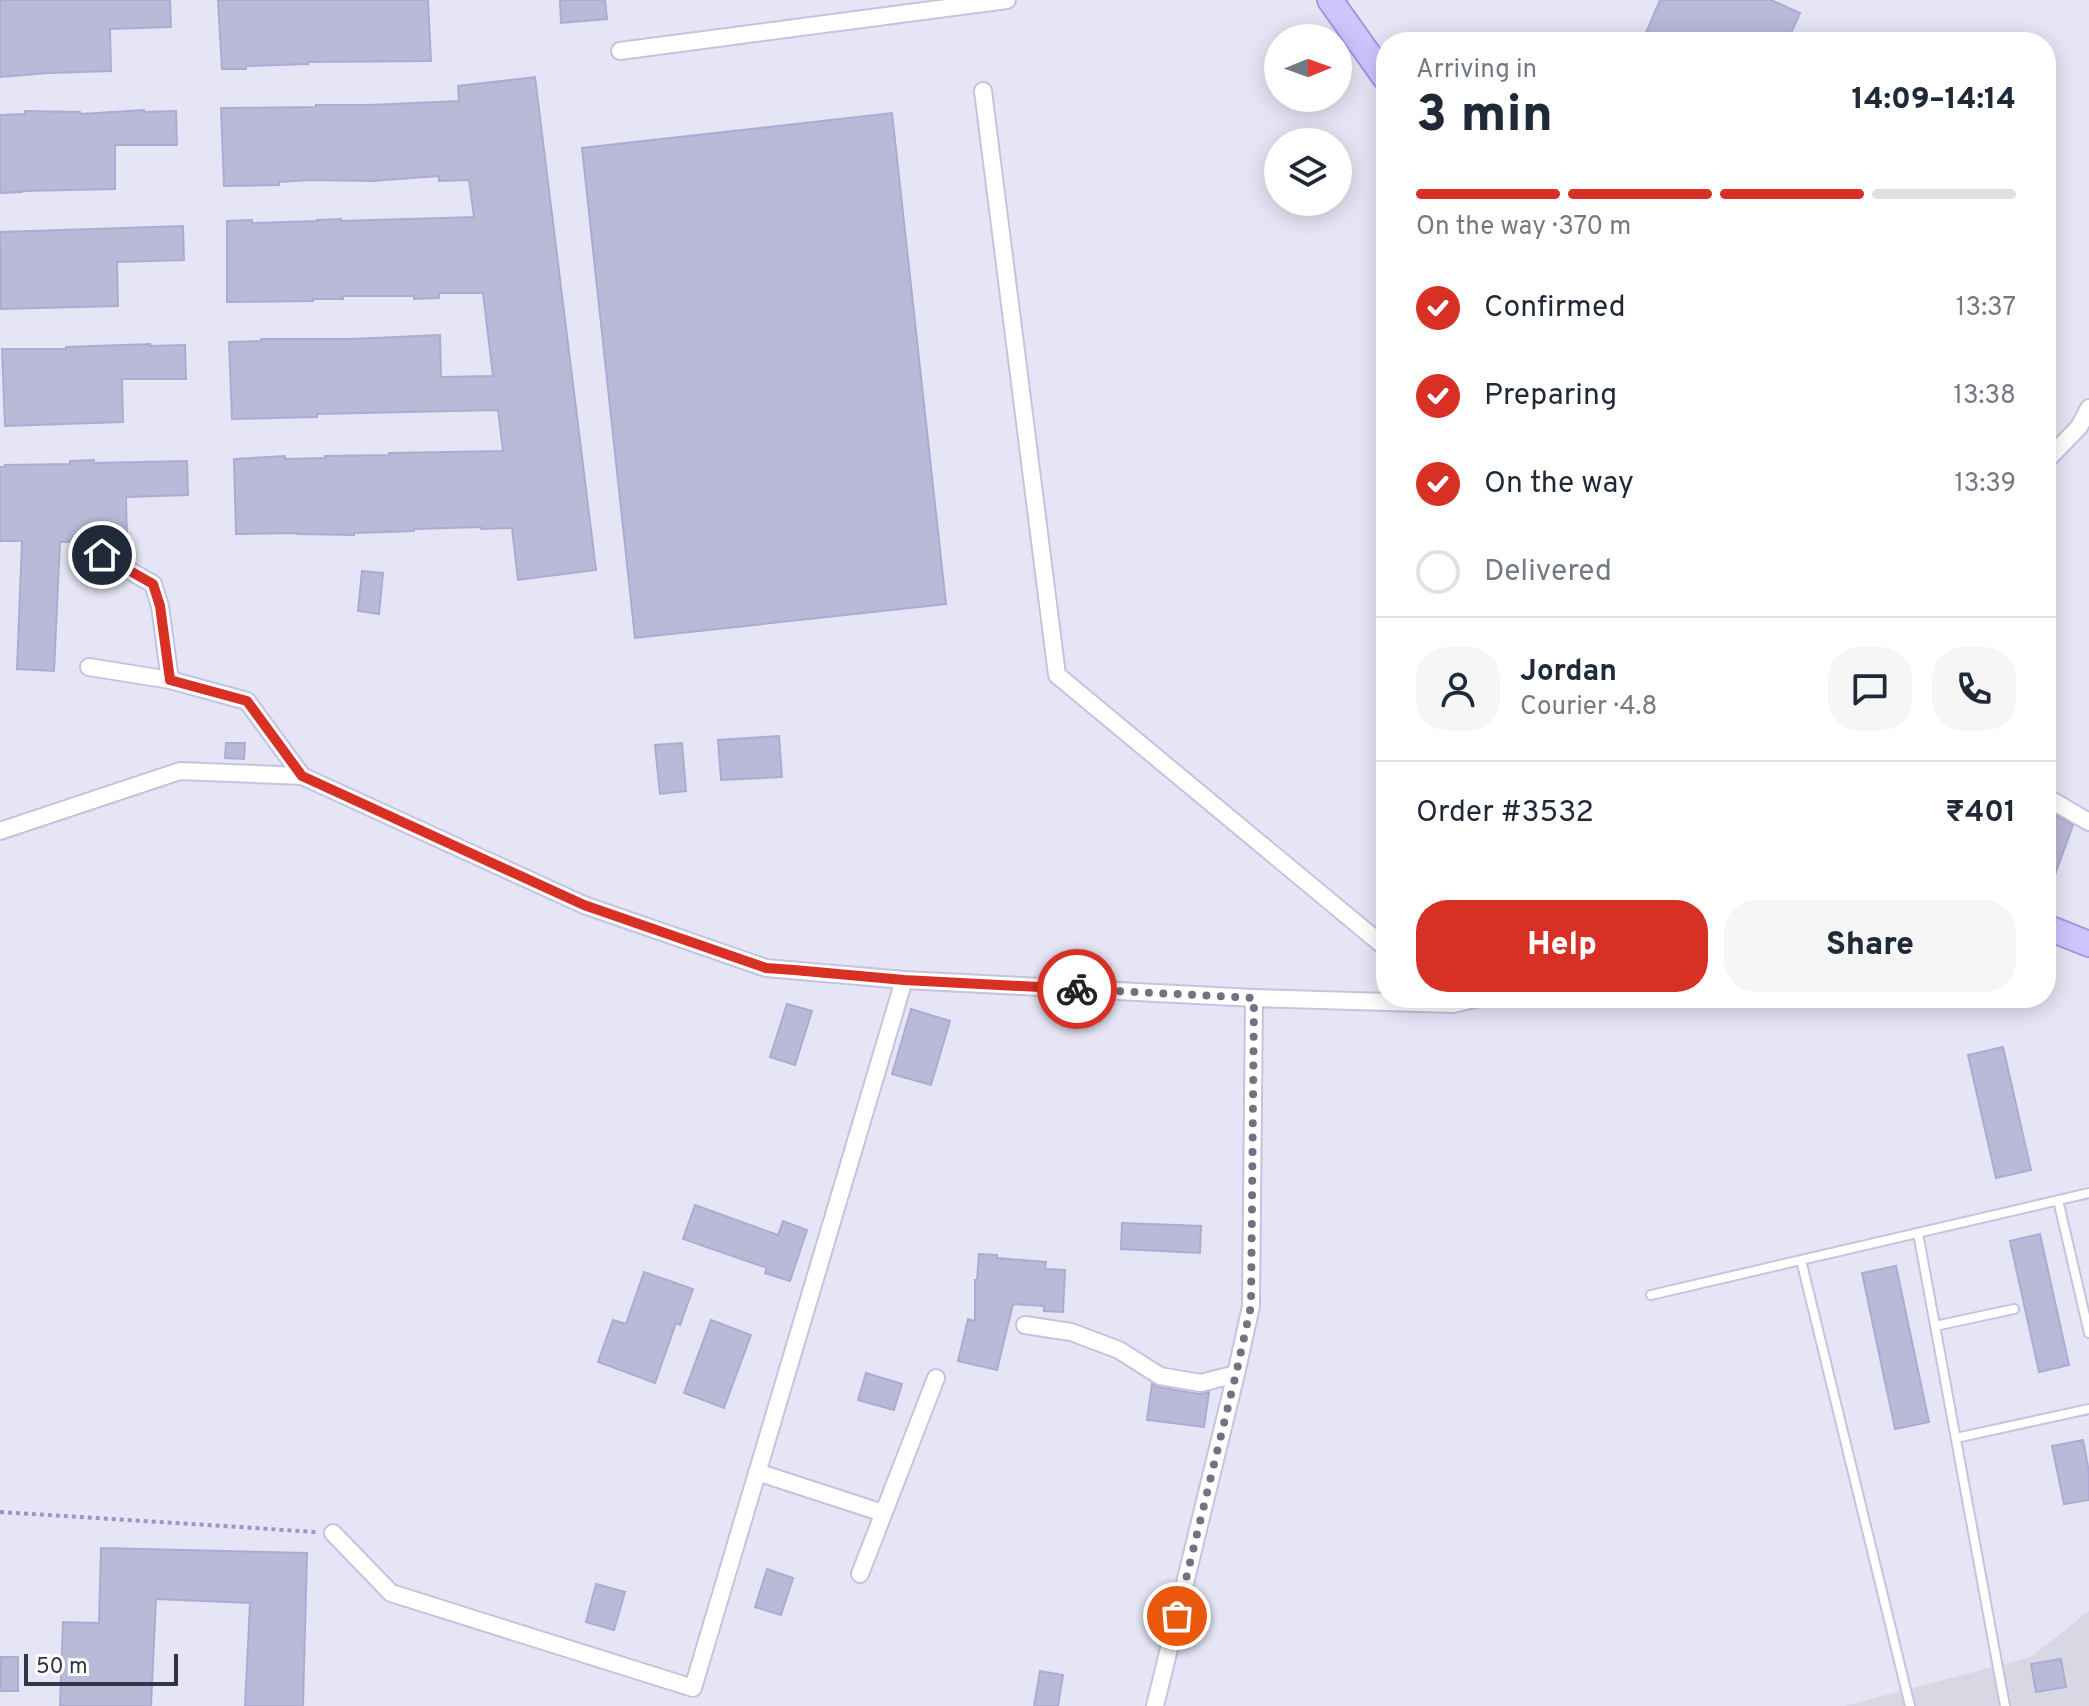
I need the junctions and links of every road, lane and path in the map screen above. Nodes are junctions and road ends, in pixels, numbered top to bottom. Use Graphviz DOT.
graph roads {
  1 [pos="1007,0"];
  2 [pos="1330,0"];
  3 [pos="620,51"];
  4 [pos="1376,65"];
  5 [pos="983,91"];
  6 [pos="2089,408"];
  7 [pos="2056,451"];
  8 [pos="90,567"];
  9 [pos="89,667"];
  10 [pos="170,680"];
  11 [pos="302,776"];
  12 [pos="2056,803"];
  13 [pos="2089,822"];
  14 [pos="0,831"];
  15 [pos="2056,931"];
  16 [pos="1376,940"];
  17 [pos="2089,944"];
  18 [pos="904,980"];
  19 [pos="1254,998"];
  20 [pos="1376,1000"];
  21 [pos="2089,1193"];
  22 [pos="2058,1200"];
  23 [pos="1918,1233"];
  24 [pos="1801,1260"];
  25 [pos="1651,1295"];
  26 [pos="2014,1309"];
  27 [pos="1025,1325"];
  28 [pos="1935,1326"];
  29 [pos="2089,1333"];
  30 [pos="1236,1374"];
  31 [pos="936,1378"];
  32 [pos="2089,1409"];
  33 [pos="1956,1438"];
  34 [pos="757,1472"];
  35 [pos="0,1512"];
  36 [pos="883,1513"];
  37 [pos="333,1533"];
  38 [pos="860,1574"];
  39 [pos="1155,1706"];
  40 [pos="1910,1706"];
  41 [pos="2005,1706"];
  1 -- 3 [label="street"];
  2 -- 4 [label="main road"];
  5 -- 16 [label="street"];
  6 -- 7 [label="street"];
  8 -- 10 [label="street"];
  9 -- 10 [label="street"];
  10 -- 11 [label="street"];
  11 -- 14 [label="street"];
  11 -- 18 [label="street"];
  12 -- 13 [label="street"];
  15 -- 17 [label="main road"];
  18 -- 19 [label="street"];
  18 -- 34 [label="street"];
  19 -- 20 [label="street"];
  19 -- 30 [label="street"];
  21 -- 22 [label="lane"];
  22 -- 23 [label="lane"];
  22 -- 29 [label="lane"];
  23 -- 24 [label="lane"];
  23 -- 28 [label="lane"];
  24 -- 25 [label="lane"];
  24 -- 40 [label="lane"];
  26 -- 28 [label="lane"];
  27 -- 30 [label="street"];
  28 -- 33 [label="lane"];
  30 -- 39 [label="street"];
  31 -- 36 [label="street"];
  32 -- 33 [label="lane"];
  33 -- 41 [label="lane"];
  34 -- 36 [label="street"];
  34 -- 37 [label="street"];
  35 -- 37 [label="path"];
  36 -- 38 [label="street"];
}
